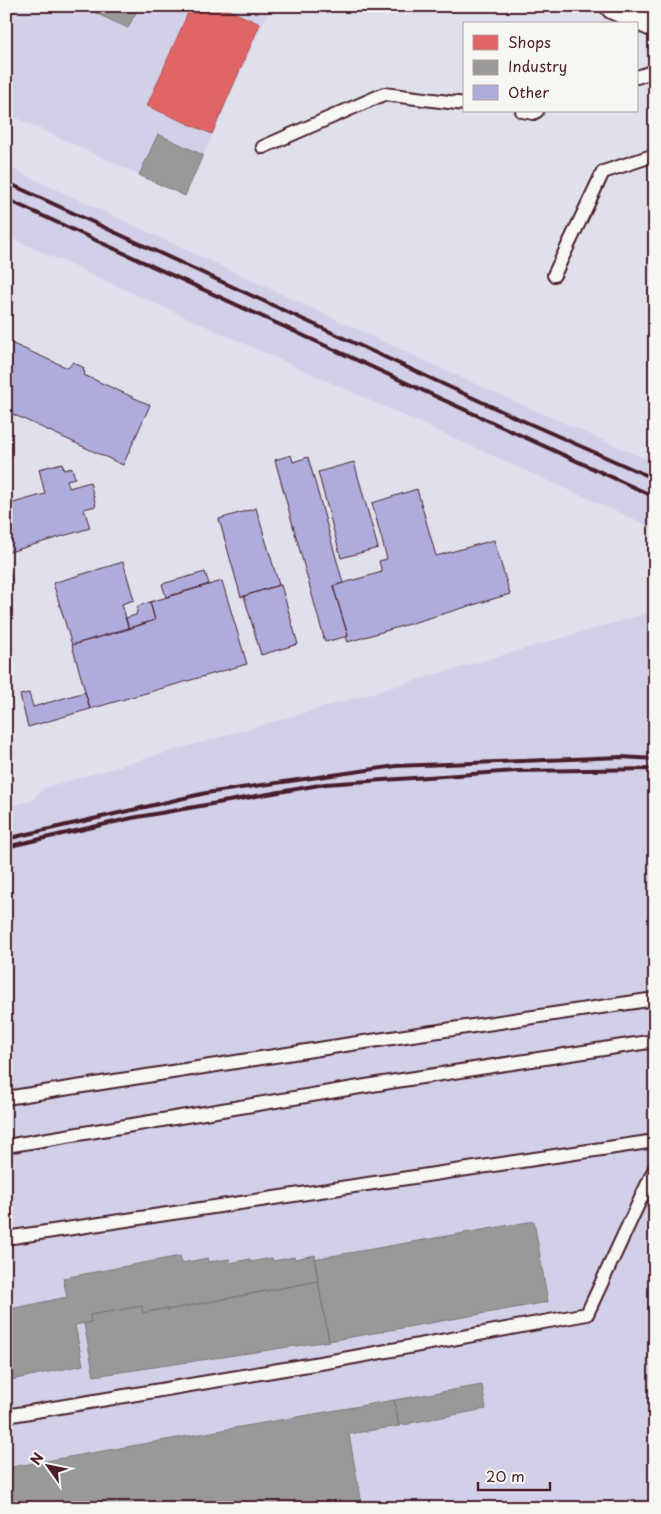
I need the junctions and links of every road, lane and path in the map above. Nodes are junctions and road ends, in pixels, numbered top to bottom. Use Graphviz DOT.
graph roads {
  1 [pos="614,6"];
  2 [pos="655,24"];
  3 [pos="655,71"];
  4 [pos="638,77"];
  5 [pos="463,104"];
  6 [pos="262,147"];
  7 [pos="655,156"];
  8 [pos="554,275"];
  9 [pos="655,999"];
  10 [pos="655,1041"];
  11 [pos="6,1098"];
  12 [pos="655,1141"];
  13 [pos="6,1146"];
  14 [pos="655,1168"];
  15 [pos="6,1238"];
  16 [pos="6,1416"];
  1 -- 2 [label="street"];
  3 -- 4 [label="lane"];
  5 -- 6 [label="lane"];
  7 -- 8 [label="lane"];
  9 -- 11 [label="lane"];
  10 -- 13 [label="lane"];
  12 -- 15 [label="lane"];
  14 -- 16 [label="lane"];
}
